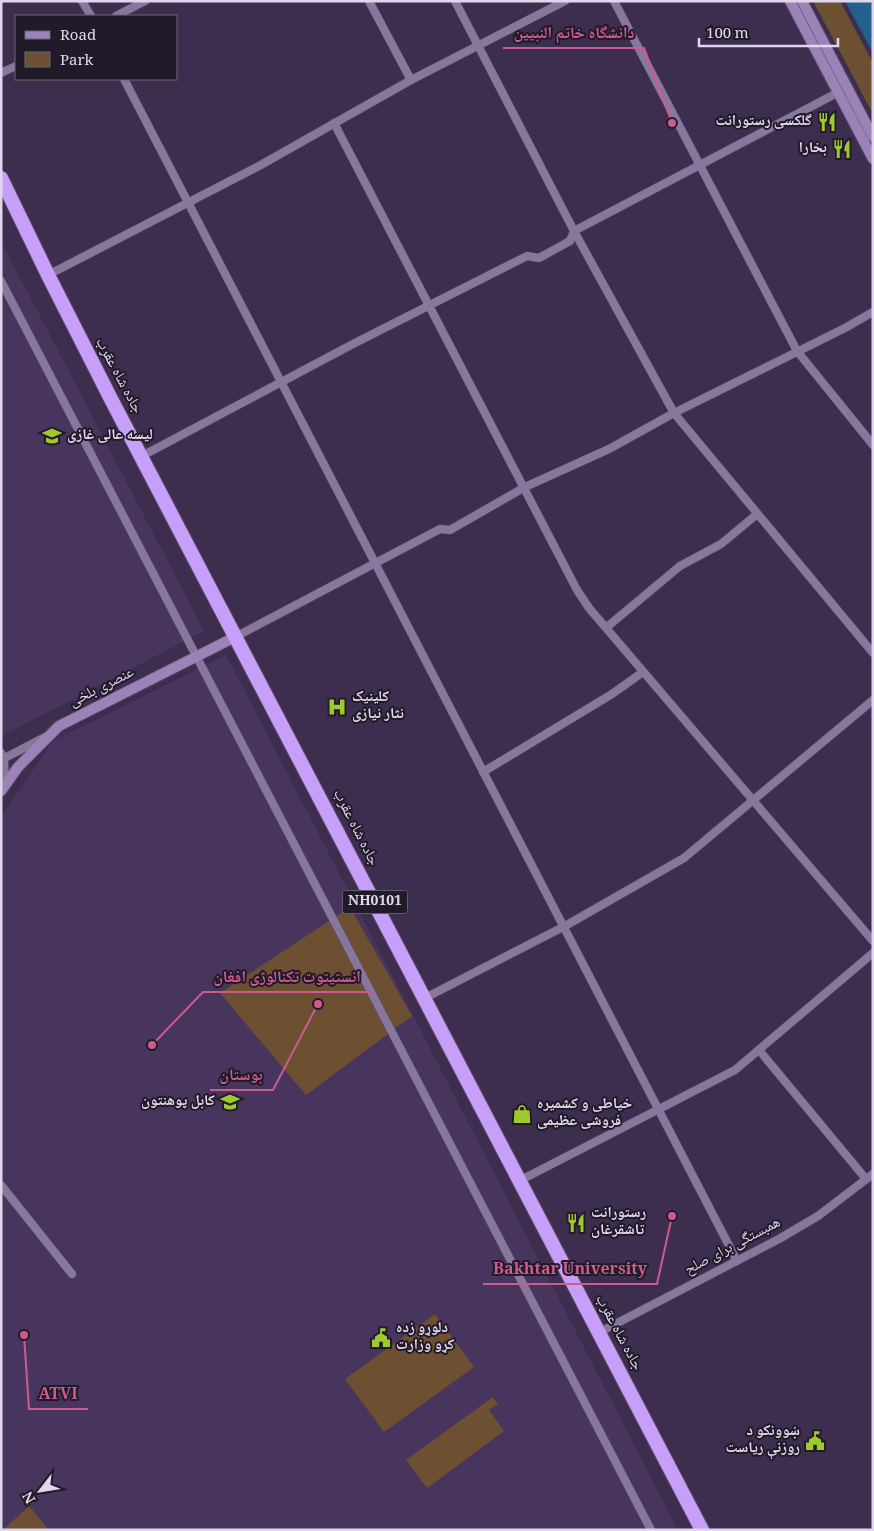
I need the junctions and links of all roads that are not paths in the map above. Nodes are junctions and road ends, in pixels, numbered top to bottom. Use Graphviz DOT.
graph roads {
  1 [pos="82,1"];
  2 [pos="145,1"];
  3 [pos="369,1"];
  4 [pos="455,1"];
  5 [pos="565,1"];
  6 [pos="614,1"];
  7 [pos="790,1"];
  8 [pos="802,1"];
  9 [pos="90,15"];
  10 [pos="118,15"];
  11 [pos="478,47"];
  12 [pos="15,66"];
  13 [pos="1,73"];
  14 [pos="125,80"];
  15 [pos="411,80"];
  16 [pos="837,93"];
  17 [pos="334,123"];
  18 [pos="868,136"];
  19 [pos="873,159"];
  20 [pos="701,166"];
  21 [pos="1,178"];
  22 [pos="5,196"];
  23 [pos="189,203"];
  24 [pos="574,231"];
  25 [pos="48,275"];
  26 [pos="1,281"];
  27 [pos="431,306"];
  28 [pos="873,312"];
  29 [pos="797,351"];
  30 [pos="280,383"];
  31 [pos="674,413"];
  32 [pos="873,445"];
  33 [pos="142,456"];
  34 [pos="525,487"];
  35 [pos="756,515"];
  36 [pos="374,565"];
  37 [pos="607,627"];
  38 [pos="237,636"];
  39 [pos="873,653"];
  40 [pos="196,657"];
  41 [pos="643,672"];
  42 [pos="873,700"];
  43 [pos="49,734"];
  44 [pos="2,757"];
  45 [pos="483,772"];
  46 [pos="3,788"];
  47 [pos="752,802"];
  48 [pos="565,926"];
  49 [pos="873,941"];
  50 [pos="873,954"];
  51 [pos="425,998"];
  52 [pos="759,1050"];
  53 [pos="658,1108"];
  54 [pos="873,1174"];
  55 [pos="866,1179"];
  56 [pos="519,1181"];
  57 [pos="1,1185"];
  58 [pos="737,1261"];
  59 [pos="72,1274"];
  60 [pos="600,1332"];
  61 [pos="651,1530"];
  62 [pos="702,1530"];
  1 -- 9 [label="street"];
  2 -- 10 [label="street"];
  3 -- 15 [label="street"];
  4 -- 11 [label="street"];
  5 -- 11 [label="street"];
  6 -- 20 [label="street"];
  7 -- 16 [label="main road"];
  8 -- 18 [label="main road"];
  11 -- 15 [label="street"];
  11 -- 24 [label="street"];
  12 -- 13 [label="street"];
  14 -- 23 [label="street"];
  15 -- 17 [label="street"];
  16 -- 18 [label="main road"];
  16 -- 20 [label="street"];
  17 -- 23 [label="street"];
  17 -- 27 [label="street"];
  18 -- 19 [label="main road"];
  20 -- 24 [label="street"];
  20 -- 29 [label="street"];
  21 -- 22 [label="highway, NH0101"];
  22 -- 25 [label="highway, NH0101"];
  23 -- 25 [label="street"];
  23 -- 30 [label="street"];
  24 -- 27 [label="street"];
  24 -- 31 [label="street"];
  25 -- 33 [label="highway, جاده شاه عقرب / NH0101"];
  26 -- 40 [label="street"];
  27 -- 30 [label="street"];
  27 -- 34 [label="street"];
  28 -- 29 [label="street"];
  29 -- 31 [label="street"];
  29 -- 32 [label="street"];
  30 -- 33 [label="street"];
  30 -- 36 [label="street"];
  31 -- 34 [label="street"];
  31 -- 35 [label="street"];
  33 -- 38 [label="highway, جاده شاه عقرب / NH0101"];
  34 -- 36 [label="street"];
  34 -- 37 [label="street"];
  35 -- 37 [label="street"];
  35 -- 39 [label="street"];
  36 -- 38 [label="street"];
  36 -- 45 [label="street"];
  37 -- 41 [label="street"];
  38 -- 40 [label="main road, عنصری بلخی"];
  38 -- 51 [label="highway, جاده شاه عقرب / NH0101"];
  40 -- 43 [label="main road, عنصری بلخی"];
  40 -- 61 [label="street"];
  41 -- 45 [label="street"];
  41 -- 47 [label="street"];
  42 -- 47 [label="street"];
  43 -- 44 [label="street"];
  43 -- 46 [label="main road, عنصری بلخی"];
  44 -- 46 [label="street"];
  45 -- 48 [label="street"];
  47 -- 48 [label="street"];
  47 -- 49 [label="street"];
  48 -- 51 [label="street"];
  48 -- 53 [label="street"];
  50 -- 52 [label="street"];
  51 -- 56 [label="highway, جاده شاه عقرب / NH0101"];
  52 -- 53 [label="street"];
  52 -- 55 [label="street"];
  53 -- 56 [label="street"];
  53 -- 58 [label="street"];
  54 -- 55 [label="street, همبستگی برای صلح"];
  55 -- 58 [label="street, همبستگی برای صلح"];
  56 -- 60 [label="highway, جاده شاه عقرب / NH0101"];
  57 -- 59 [label="street"];
  58 -- 60 [label="street, همبستگی برای صلح"];
  60 -- 62 [label="highway, جاده شاه عقرب / NH0101"];
}
